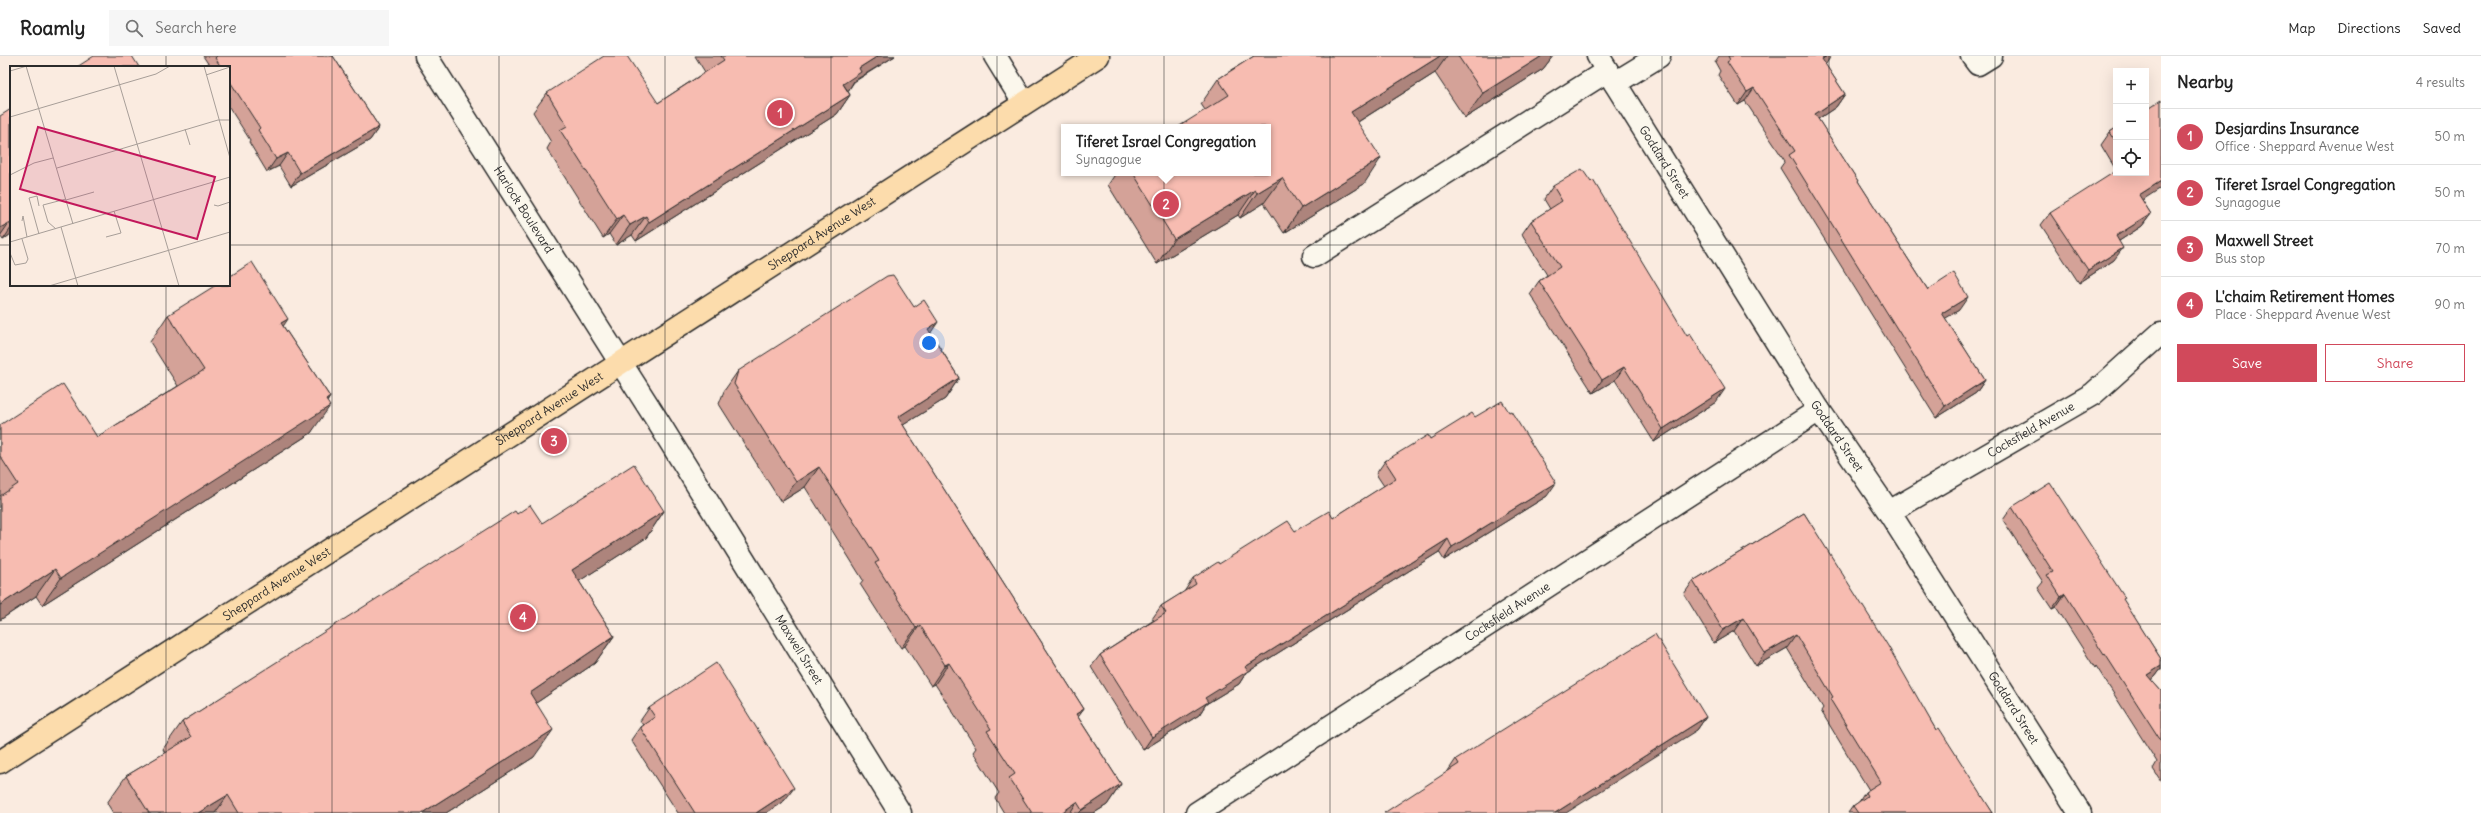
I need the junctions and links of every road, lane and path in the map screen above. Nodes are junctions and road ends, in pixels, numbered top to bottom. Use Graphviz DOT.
graph roads {
  1 [pos="426,56"];
  2 [pos="995,56"];
  3 [pos="1098,56"];
  4 [pos="1659,56"];
  5 [pos="1972,56"];
  6 [pos="1991,56"];
  7 [pos="1607,70"];
  8 [pos="1024,103"];
  9 [pos="1314,256"];
  10 [pos="2161,333"];
  11 [pos="621,364"];
  12 [pos="1819,410"];
  13 [pos="1889,512"];
  14 [pos="0,762"];
  15 [pos="900,813"];
  16 [pos="1197,813"];
  17 [pos="2080,813"];
  1 -- 11 [label="street, Harlock Boulevard"];
  2 -- 8 [label="street"];
  3 -- 8 [label="main road, Sheppard Avenue West"];
  4 -- 7 [label="street"];
  5 -- 6 [label="street"];
  7 -- 9 [label="street"];
  7 -- 12 [label="street, Goddard Street"];
  8 -- 11 [label="main road, Sheppard Avenue West"];
  10 -- 13 [label="street, Cocksfield Avenue"];
  11 -- 14 [label="main road, Sheppard Avenue West"];
  11 -- 15 [label="street, Maxwell Street"];
  12 -- 13 [label="street, Goddard Street"];
  12 -- 16 [label="street, Cocksfield Avenue"];
  13 -- 17 [label="street, Goddard Street"];
}
